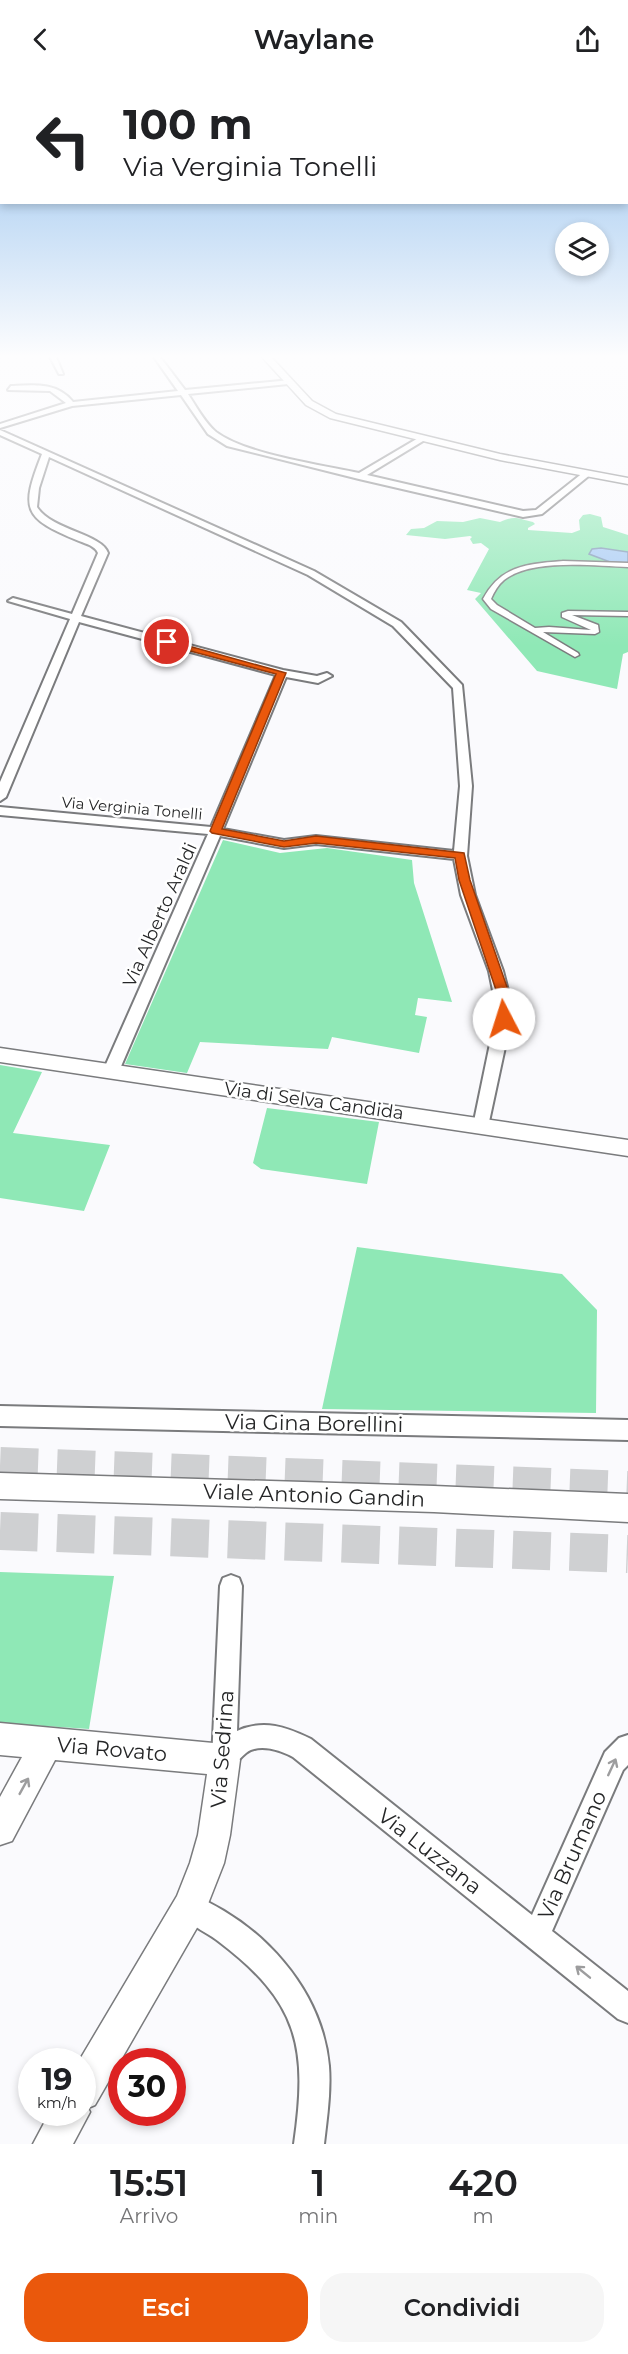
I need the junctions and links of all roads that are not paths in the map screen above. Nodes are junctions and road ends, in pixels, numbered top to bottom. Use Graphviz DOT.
graph roads {
  1 [pos="47,453"];
  2 [pos="262,453"];
  3 [pos="397,453"];
  4 [pos="489,453"];
  5 [pos="587,474"];
  6 [pos="359,477"];
  7 [pos="628,481"];
  8 [pos="628,565"];
  9 [pos="478,596"];
  10 [pos="488,598"];
  11 [pos="13,602"];
  12 [pos="628,614"];
  13 [pos="75,618"];
  14 [pos="534,630"];
  15 [pos="575,655"];
  16 [pos="282,673"];
  17 [pos="327,676"];
  18 [pos="0,797"];
  19 [pos="0,811"];
  20 [pos="216,831"];
  21 [pos="460,856"];
  22 [pos="0,1055"];
  23 [pos="111,1071"];
  24 [pos="481,1126"];
  25 [pos="628,1148"];
  26 [pos="0,1416"];
  27 [pos="628,1430"];
  28 [pos="0,1486"];
  29 [pos="628,1508"];
  30 [pos="231,1586"];
  31 [pos="0,1739"];
  32 [pos="47,1743"];
  33 [pos="628,1747"];
  34 [pos="224,1760"];
  35 [pos="0,1829"];
  36 [pos="190,1907"];
  37 [pos="537,1935"];
  38 [pos="628,2009"];
  39 [pos="96,2068"];
  40 [pos="63,2126"];
  41 [pos="52,2144"];
  42 [pos="309,2144"];
  1 -- 13 [label="street"];
  1 -- 21 [label="street"];
  2 -- 6 [label="street"];
  3 -- 6 [label="street"];
  4 -- 5 [label="street"];
  5 -- 6 [label="street"];
  5 -- 7 [label="street"];
  8 -- 10 [label="street"];
  9 -- 10 [label="street"];
  10 -- 14 [label="street"];
  11 -- 13 [label="street"];
  12 -- 14 [label="street"];
  13 -- 16 [label="street"];
  13 -- 18 [label="street"];
  14 -- 15 [label="street"];
  16 -- 17 [label="street"];
  16 -- 20 [label="street, Via Alberto Araldi"];
  19 -- 20 [label="street, Via Verginia Tonelli"];
  20 -- 21 [label="street, Via Verginia Tonelli"];
  20 -- 23 [label="street, Via Alberto Araldi"];
  21 -- 24 [label="street"];
  22 -- 23 [label="street, Via di Selva Candida"];
  23 -- 24 [label="street, Via di Selva Candida"];
  24 -- 25 [label="street, Via di Selva Candida"];
  26 -- 27 [label="street, Via Gina Borellini"];
  28 -- 29 [label="street, Viale Antonio Gandin"];
  30 -- 34 [label="street, Via Sedrina"];
  31 -- 32 [label="street, Via Rovato"];
  32 -- 34 [label="street, Via Rovato"];
  35 -- 32 [label="street, one-way"];
  37 -- 33 [label="street, Via Brumano, one-way"];
  34 -- 36 [label="street, Via Sedrina"];
  34 -- 37 [label="street, Via Luzzana"];
  36 -- 39 [label="street, Via Sedrina"];
  36 -- 42 [label="street"];
  38 -- 37 [label="street, Via Luzzana, one-way"];
  40 -- 41 [label="street"];
}
